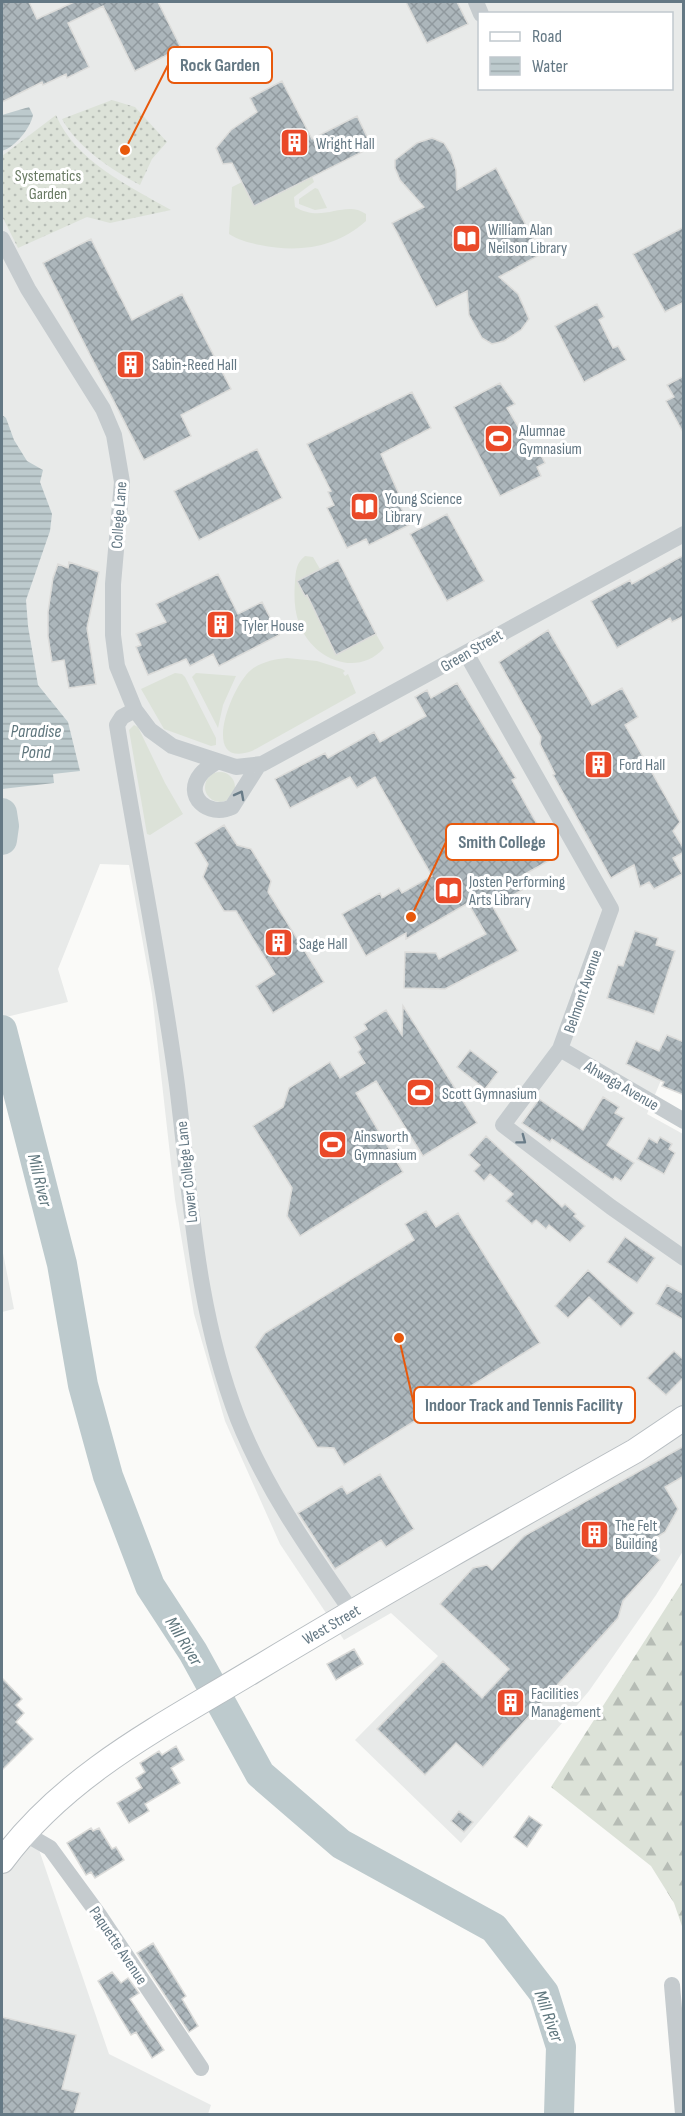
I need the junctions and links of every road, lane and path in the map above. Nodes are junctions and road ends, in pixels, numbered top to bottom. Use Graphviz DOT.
graph roads {
  1 [pos="2,239"];
  2 [pos="684,534"];
  3 [pos="466,653"];
  4 [pos="135,710"];
  5 [pos="216,762"];
  6 [pos="258,766"];
  7 [pos="560,1049"];
  8 [pos="684,1121"];
  9 [pos="684,1257"];
  10 [pos="684,1418"];
  11 [pos="352,1612"];
  12 [pos="24,1833"];
  13 [pos="2,1861"];
  14 [pos="672,1985"];
  15 [pos="201,2068"];
  16 [pos="683,2115"];
  1 -- 4 [label="street, College Lane"];
  2 -- 3 [label="street, Green Street"];
  3 -- 6 [label="street, Green Street"];
  3 -- 7 [label="street, Belmont Avenue"];
  4 -- 5 [label="street"];
  4 -- 11 [label="street, Lower College Lane"];
  5 -- 6 [label="street"];
  5 -- 6 [label="street, Green Street, one-way"];
  7 -- 8 [label="street, Ahwaga Avenue"];
  7 -- 9 [label="street, Belmont Avenue, one-way"];
  10 -- 11 [label="main road, West Street"];
  11 -- 12 [label="main road, West Street"];
  12 -- 13 [label="main road, West Street"];
  12 -- 15 [label="street, Paquette Avenue"];
  14 -- 16 [label="street"];
}
